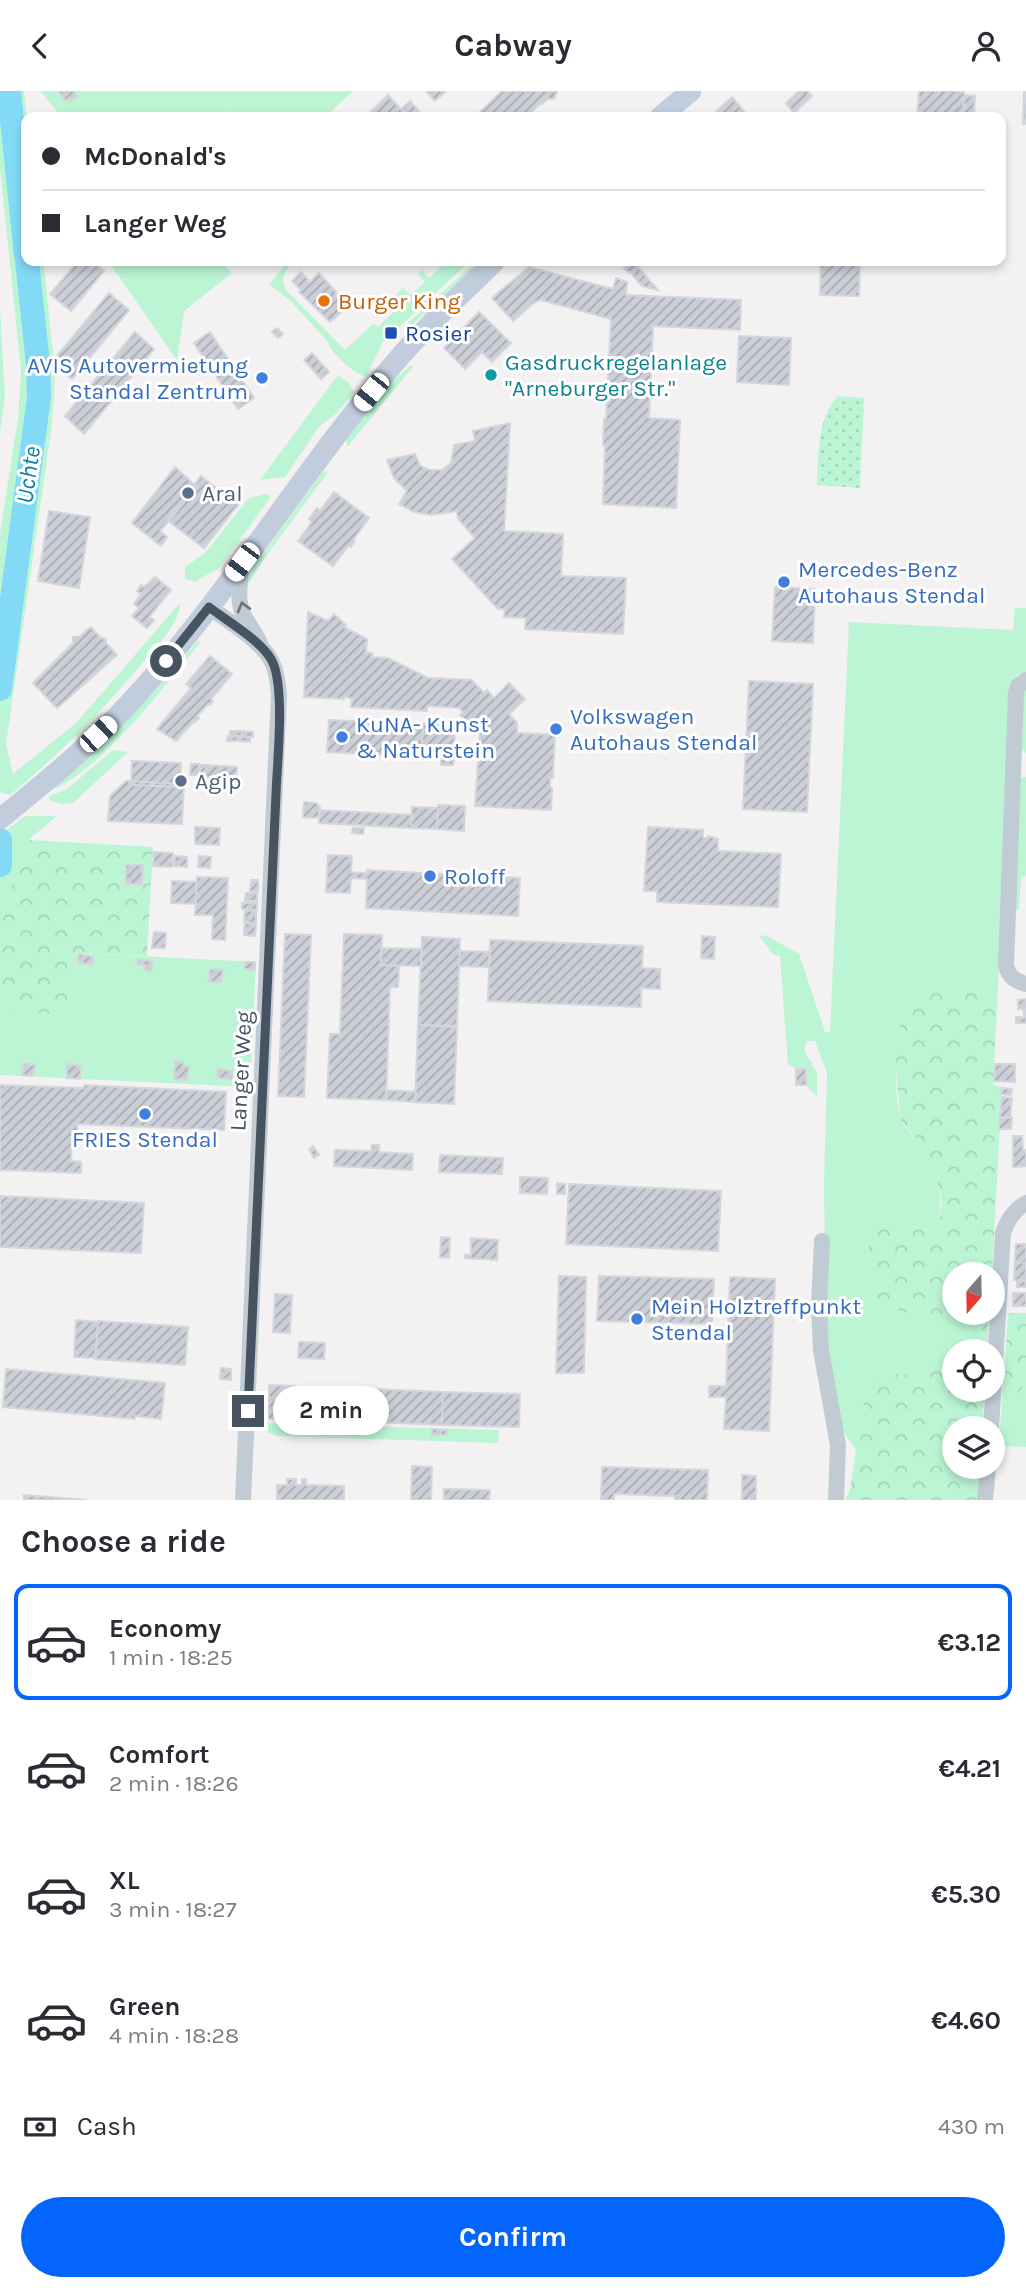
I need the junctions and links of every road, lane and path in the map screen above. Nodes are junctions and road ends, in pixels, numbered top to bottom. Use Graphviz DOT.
graph roads {
  1 [pos="691,91"];
  2 [pos="666,112"];
  3 [pos="490,266"];
  4 [pos="242,562"];
  5 [pos="209,607"];
  6 [pos="261,648"];
  7 [pos="1026,680"];
  8 [pos="1020,763"];
  9 [pos="4,816"];
  10 [pos="1026,984"];
  11 [pos="1026,1203"];
  12 [pos="822,1241"];
  13 [pos="992,1416"];
  14 [pos="987,1479"];
  15 [pos="243,1500"];
  16 [pos="836,1500"];
  17 [pos="985,1500"];
  1 -- 2 [label="main road"];
  3 -- 4 [label="main road"];
  4 -- 5 [label="main road"];
  6 -- 4 [label="street, Langer Weg, one-way"];
  5 -- 6 [label="street, Langer Weg"];
  5 -- 9 [label="main road"];
  6 -- 15 [label="street, Langer Weg"];
  7 -- 8 [label="street"];
  8 -- 10 [label="street"];
  11 -- 13 [label="street"];
  12 -- 16 [label="street"];
  14 -- 17 [label="street"];
}
